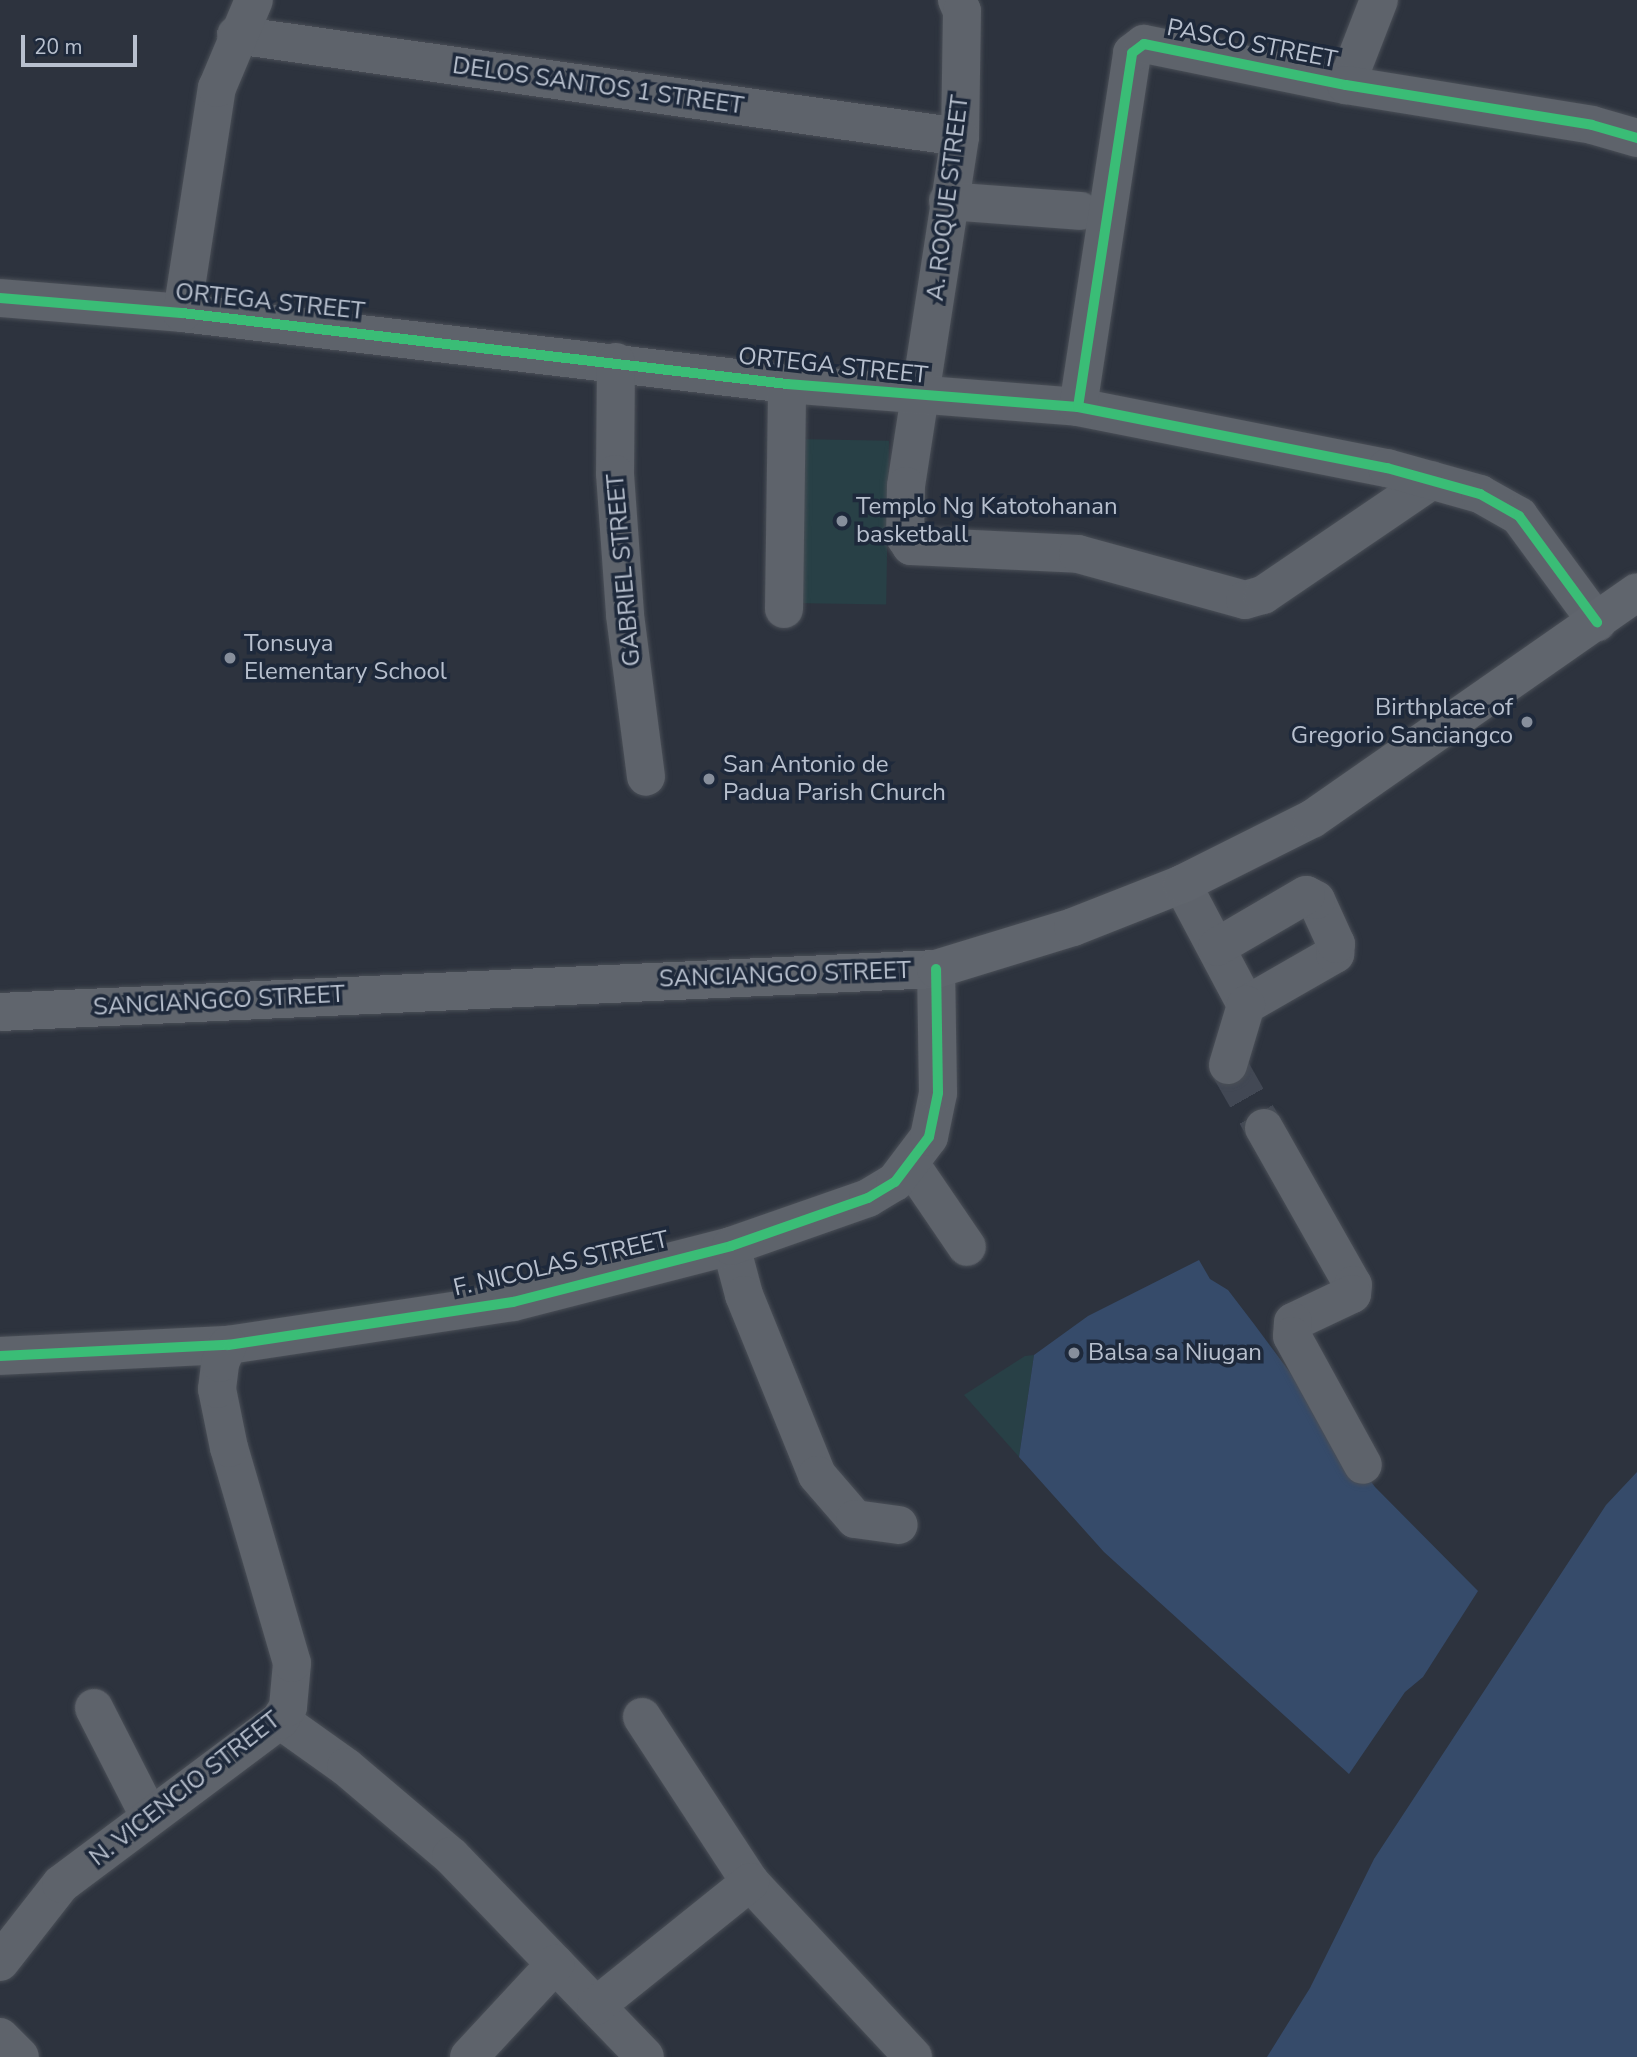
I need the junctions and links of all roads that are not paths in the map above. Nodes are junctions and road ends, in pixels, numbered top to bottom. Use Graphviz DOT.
graph roads {
  1 [pos="254,0"];
  2 [pos="957,0"];
  3 [pos="1380,0"];
  4 [pos="236,35"];
  5 [pos="1346,85"];
  6 [pos="960,137"];
  7 [pos="1637,138"];
  8 [pos="948,201"];
  9 [pos="1081,211"];
  10 [pos="0,298"];
  11 [pos="182,313"];
  12 [pos="616,362"];
  13 [pos="787,384"];
  14 [pos="922,397"];
  15 [pos="1078,407"];
  16 [pos="1432,480"];
  17 [pos="1637,592"];
  18 [pos="784,609"];
  19 [pos="1597,622"];
  20 [pos="646,777"];
  21 [pos="1182,884"];
  22 [pos="1217,947"];
  23 [pos="936,969"];
  24 [pos="1246,1005"];
  25 [pos="0,1012"];
  26 [pos="1228,1065"];
  27 [pos="1264,1128"];
  28 [pos="911,1165"];
  29 [pos="731,1246"];
  30 [pos="967,1247"];
  31 [pos="228,1345"];
  32 [pos="0,1356"];
  33 [pos="1363,1465"];
  34 [pos="899,1525"];
  35 [pos="94,1707"];
  36 [pos="642,1717"];
  37 [pos="280,1720"];
  38 [pos="149,1816"];
  39 [pos="750,1882"];
  40 [pos="0,1962"];
  41 [pos="555,1964"];
  42 [pos="596,2006"];
  43 [pos="0,2037"];
  44 [pos="20,2057"];
  45 [pos="468,2057"];
  46 [pos="645,2057"];
  47 [pos="913,2057"];
  1 -- 4 [label="street"];
  2 -- 6 [label="street, A. ROQUE STREET"];
  3 -- 5 [label="street"];
  4 -- 6 [label="street, DELOS SANTOS 1 STREET"];
  4 -- 11 [label="street"];
  5 -- 7 [label="street, PASCO STREET"];
  5 -- 15 [label="street, PASCO STREET"];
  6 -- 8 [label="street, A. ROQUE STREET"];
  8 -- 9 [label="street"];
  8 -- 14 [label="street, A. ROQUE STREET"];
  10 -- 11 [label="street, ORTEGA STREET"];
  11 -- 12 [label="street, ORTEGA STREET"];
  12 -- 13 [label="street, ORTEGA STREET"];
  12 -- 20 [label="street, GABRIEL STREET"];
  13 -- 14 [label="street, ORTEGA STREET"];
  13 -- 18 [label="street"];
  14 -- 15 [label="street, ORTEGA STREET"];
  14 -- 16 [label="street, A. ROQUE STREET"];
  15 -- 16 [label="street, ORTEGA STREET"];
  16 -- 19 [label="street, ORTEGA STREET"];
  17 -- 19 [label="main road, SANCIANGCO STREET"];
  19 -- 21 [label="main road, SANCIANGCO STREET"];
  21 -- 22 [label="street"];
  21 -- 23 [label="main road, SANCIANGCO STREET"];
  22 -- 24 [label="street"];
  22 -- 24 [label="street"];
  23 -- 25 [label="main road, SANCIANGCO STREET"];
  23 -- 28 [label="street, F. NICOLAS STREET"];
  24 -- 26 [label="street"];
  27 -- 33 [label="street"];
  28 -- 29 [label="street, F. NICOLAS STREET"];
  28 -- 30 [label="street"];
  29 -- 31 [label="street, F. NICOLAS STREET"];
  29 -- 34 [label="street"];
  31 -- 32 [label="street, F. NICOLAS STREET"];
  31 -- 37 [label="street, N. VICENCIO STREET"];
  35 -- 38 [label="street"];
  36 -- 39 [label="street"];
  37 -- 38 [label="street, N. VICENCIO STREET"];
  37 -- 41 [label="street"];
  38 -- 40 [label="street, N. VICENCIO STREET"];
  39 -- 42 [label="street"];
  39 -- 47 [label="street"];
  41 -- 42 [label="street"];
  41 -- 45 [label="street"];
  42 -- 46 [label="street"];
  43 -- 44 [label="street"];
}
